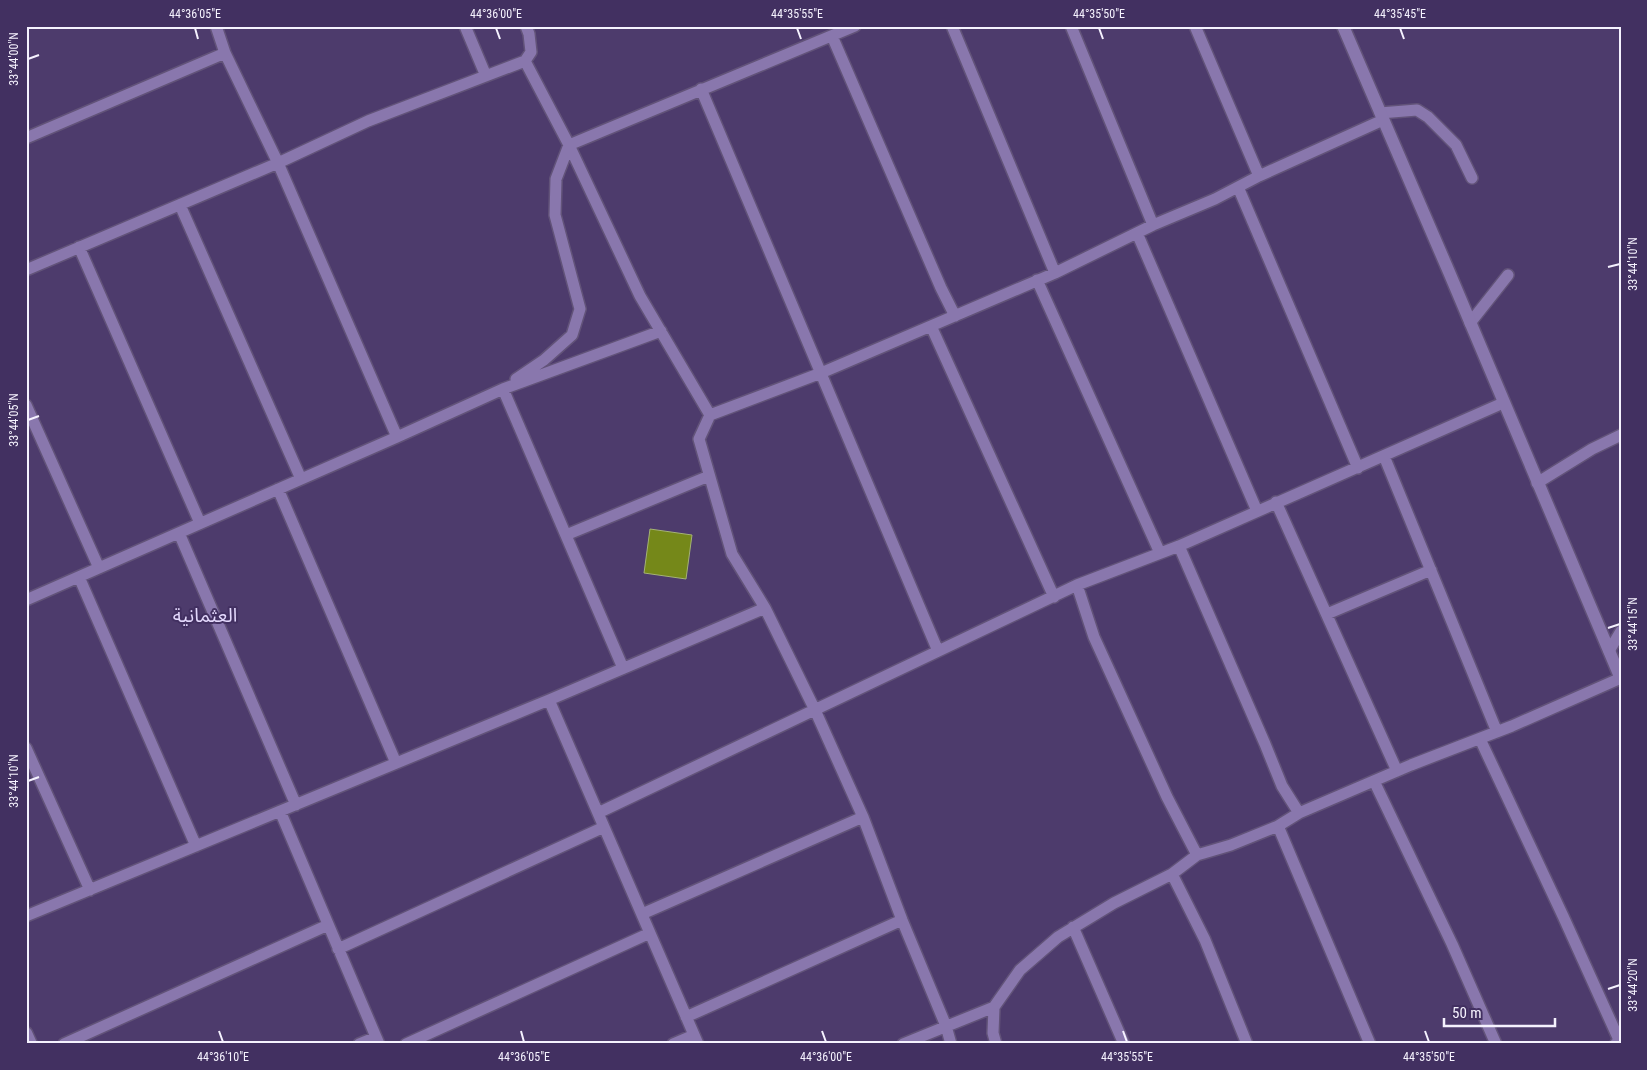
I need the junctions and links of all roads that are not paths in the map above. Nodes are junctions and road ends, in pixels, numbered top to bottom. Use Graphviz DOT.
graph roads {
  1 [pos="216,26"];
  2 [pos="465,26"];
  3 [pos="526,26"];
  4 [pos="855,26"];
  5 [pos="952,26"];
  6 [pos="1071,26"];
  7 [pos="1195,26"];
  8 [pos="1343,26"];
  9 [pos="832,36"];
  10 [pos="225,53"];
  11 [pos="525,61"];
  12 [pos="486,76"];
  13 [pos="701,88"];
  14 [pos="1382,117"];
  15 [pos="26,138"];
  16 [pos="569,145"];
  17 [pos="278,163"];
  18 [pos="1259,176"];
  19 [pos="1472,178"];
  20 [pos="1238,187"];
  21 [pos="180,205"];
  22 [pos="1153,225"];
  23 [pos="1137,233"];
  24 [pos="79,247"];
  25 [pos="26,270"];
  26 [pos="1055,273"];
  27 [pos="1508,275"];
  28 [pos="1037,280"];
  29 [pos="955,316"];
  30 [pos="1470,323"];
  31 [pos="931,326"];
  32 [pos="661,330"];
  33 [pos="821,373"];
  34 [pos="503,389"];
  35 [pos="1503,403"];
  36 [pos="26,405"];
  37 [pos="710,415"];
  38 [pos="1621,435"];
  39 [pos="397,437"];
  40 [pos="1384,456"];
  41 [pos="1358,468"];
  42 [pos="709,476"];
  43 [pos="301,479"];
  44 [pos="1537,483"];
  45 [pos="278,489"];
  46 [pos="1276,502"];
  47 [pos="1257,511"];
  48 [pos="200,524"];
  49 [pos="179,533"];
  50 [pos="566,535"];
  51 [pos="1179,546"];
  52 [pos="1160,553"];
  53 [pos="99,568"];
  54 [pos="1431,570"];
  55 [pos="79,577"];
  56 [pos="1077,586"];
  57 [pos="1054,597"];
  58 [pos="26,600"];
  59 [pos="764,608"];
  60 [pos="1327,614"];
  61 [pos="1621,631"];
  62 [pos="938,651"];
  63 [pos="1609,651"];
  64 [pos="623,668"];
  65 [pos="1621,678"];
  66 [pos="549,700"];
  67 [pos="815,710"];
  68 [pos="1498,732"];
  69 [pos="1480,739"];
  70 [pos="26,748"];
  71 [pos="396,763"];
  72 [pos="1397,771"];
  73 [pos="1374,781"];
  74 [pos="296,805"];
  75 [pos="280,811"];
  76 [pos="598,813"];
  77 [pos="1299,813"];
  78 [pos="863,817"];
  79 [pos="1278,826"];
  80 [pos="604,828"];
  81 [pos="196,846"];
  82 [pos="1197,855"];
  83 [pos="1172,874"];
  84 [pos="90,890"];
  85 [pos="642,914"];
  86 [pos="26,916"];
  87 [pos="902,920"];
  88 [pos="328,925"];
  89 [pos="1073,927"];
  90 [pos="650,933"];
  91 [pos="338,949"];
  92 [pos="994,1007"];
  93 [pos="686,1017"];
  94 [pos="946,1026"];
  95 [pos="26,1033"];
  96 [pos="696,1039"];
  97 [pos="378,1040"];
  98 [pos="1619,1042"];
  99 [pos="32,1044"];
  100 [pos="64,1044"];
  101 [pos="359,1044"];
  102 [pos="406,1044"];
  103 [pos="673,1044"];
  104 [pos="904,1044"];
  105 [pos="951,1044"];
  106 [pos="996,1044"];
  107 [pos="1124,1044"];
  108 [pos="1248,1044"];
  109 [pos="1370,1044"];
  110 [pos="1496,1044"];
  1 -- 10 [label="street"];
  2 -- 12 [label="street"];
  3 -- 11 [label="street"];
  4 -- 9 [label="street"];
  5 -- 26 [label="street"];
  6 -- 22 [label="street"];
  7 -- 18 [label="street"];
  8 -- 14 [label="street"];
  9 -- 13 [label="street"];
  9 -- 29 [label="street"];
  10 -- 15 [label="street"];
  10 -- 17 [label="street"];
  11 -- 12 [label="street"];
  11 -- 16 [label="street"];
  12 -- 17 [label="street"];
  13 -- 16 [label="street"];
  13 -- 33 [label="street"];
  14 -- 18 [label="street"];
  14 -- 19 [label="street"];
  14 -- 30 [label="street"];
  16 -- 32 [label="street"];
  16 -- 34 [label="street"];
  17 -- 21 [label="street"];
  17 -- 39 [label="street"];
  18 -- 20 [label="street"];
  20 -- 22 [label="street"];
  20 -- 41 [label="street"];
  21 -- 24 [label="street"];
  21 -- 43 [label="street"];
  22 -- 23 [label="street"];
  23 -- 26 [label="street"];
  23 -- 47 [label="street"];
  24 -- 25 [label="street"];
  24 -- 48 [label="street"];
  26 -- 28 [label="street"];
  27 -- 30 [label="street"];
  28 -- 29 [label="street"];
  28 -- 52 [label="street"];
  29 -- 31 [label="street"];
  30 -- 35 [label="street"];
  31 -- 33 [label="street"];
  31 -- 57 [label="street"];
  32 -- 34 [label="street"];
  32 -- 37 [label="street"];
  33 -- 37 [label="street"];
  33 -- 62 [label="street"];
  34 -- 39 [label="street"];
  34 -- 50 [label="street"];
  35 -- 40 [label="street"];
  35 -- 44 [label="street"];
  36 -- 53 [label="street"];
  37 -- 42 [label="street"];
  38 -- 44 [label="street"];
  39 -- 43 [label="street"];
  40 -- 41 [label="street"];
  40 -- 54 [label="street"];
  41 -- 46 [label="street"];
  42 -- 50 [label="street"];
  42 -- 59 [label="street"];
  43 -- 45 [label="street"];
  44 -- 63 [label="street"];
  45 -- 48 [label="street"];
  45 -- 71 [label="street"];
  46 -- 47 [label="street"];
  46 -- 60 [label="street"];
  47 -- 51 [label="street"];
  48 -- 49 [label="street"];
  49 -- 53 [label="street"];
  49 -- 74 [label="street"];
  50 -- 64 [label="street"];
  51 -- 52 [label="street"];
  51 -- 77 [label="street"];
  52 -- 56 [label="street"];
  53 -- 55 [label="street"];
  54 -- 60 [label="street"];
  54 -- 68 [label="street"];
  55 -- 58 [label="street"];
  55 -- 81 [label="street"];
  56 -- 57 [label="street"];
  56 -- 82 [label="street"];
  57 -- 62 [label="street"];
  59 -- 64 [label="street"];
  59 -- 67 [label="street"];
  60 -- 72 [label="street"];
  61 -- 63 [label="street"];
  62 -- 67 [label="street"];
  63 -- 65 [label="street"];
  64 -- 66 [label="street"];
  65 -- 68 [label="street"];
  66 -- 71 [label="street"];
  66 -- 76 [label="street"];
  67 -- 76 [label="street"];
  67 -- 78 [label="street"];
  68 -- 69 [label="street"];
  69 -- 72 [label="street"];
  69 -- 98 [label="street"];
  70 -- 84 [label="street"];
  71 -- 74 [label="street"];
  72 -- 73 [label="street"];
  73 -- 77 [label="street"];
  73 -- 110 [label="street"];
  74 -- 75 [label="street"];
  75 -- 81 [label="street"];
  75 -- 88 [label="street"];
  76 -- 80 [label="street"];
  77 -- 79 [label="street"];
  78 -- 85 [label="street"];
  78 -- 87 [label="street"];
  79 -- 82 [label="street"];
  79 -- 109 [label="street"];
  80 -- 85 [label="street"];
  80 -- 91 [label="street"];
  81 -- 84 [label="street"];
  82 -- 83 [label="street"];
  83 -- 89 [label="street"];
  83 -- 108 [label="street"];
  84 -- 86 [label="street"];
  85 -- 90 [label="street"];
  87 -- 93 [label="street"];
  87 -- 94 [label="street"];
  88 -- 91 [label="street"];
  88 -- 100 [label="street"];
  89 -- 92 [label="street"];
  89 -- 107 [label="street"];
  90 -- 93 [label="street"];
  90 -- 102 [label="street"];
  91 -- 97 [label="street"];
  92 -- 94 [label="street"];
  92 -- 106 [label="street"];
  93 -- 96 [label="street"];
  94 -- 104 [label="street"];
  94 -- 105 [label="street"];
  95 -- 99 [label="street"];
  96 -- 103 [label="street"];
  97 -- 101 [label="street"];
}
